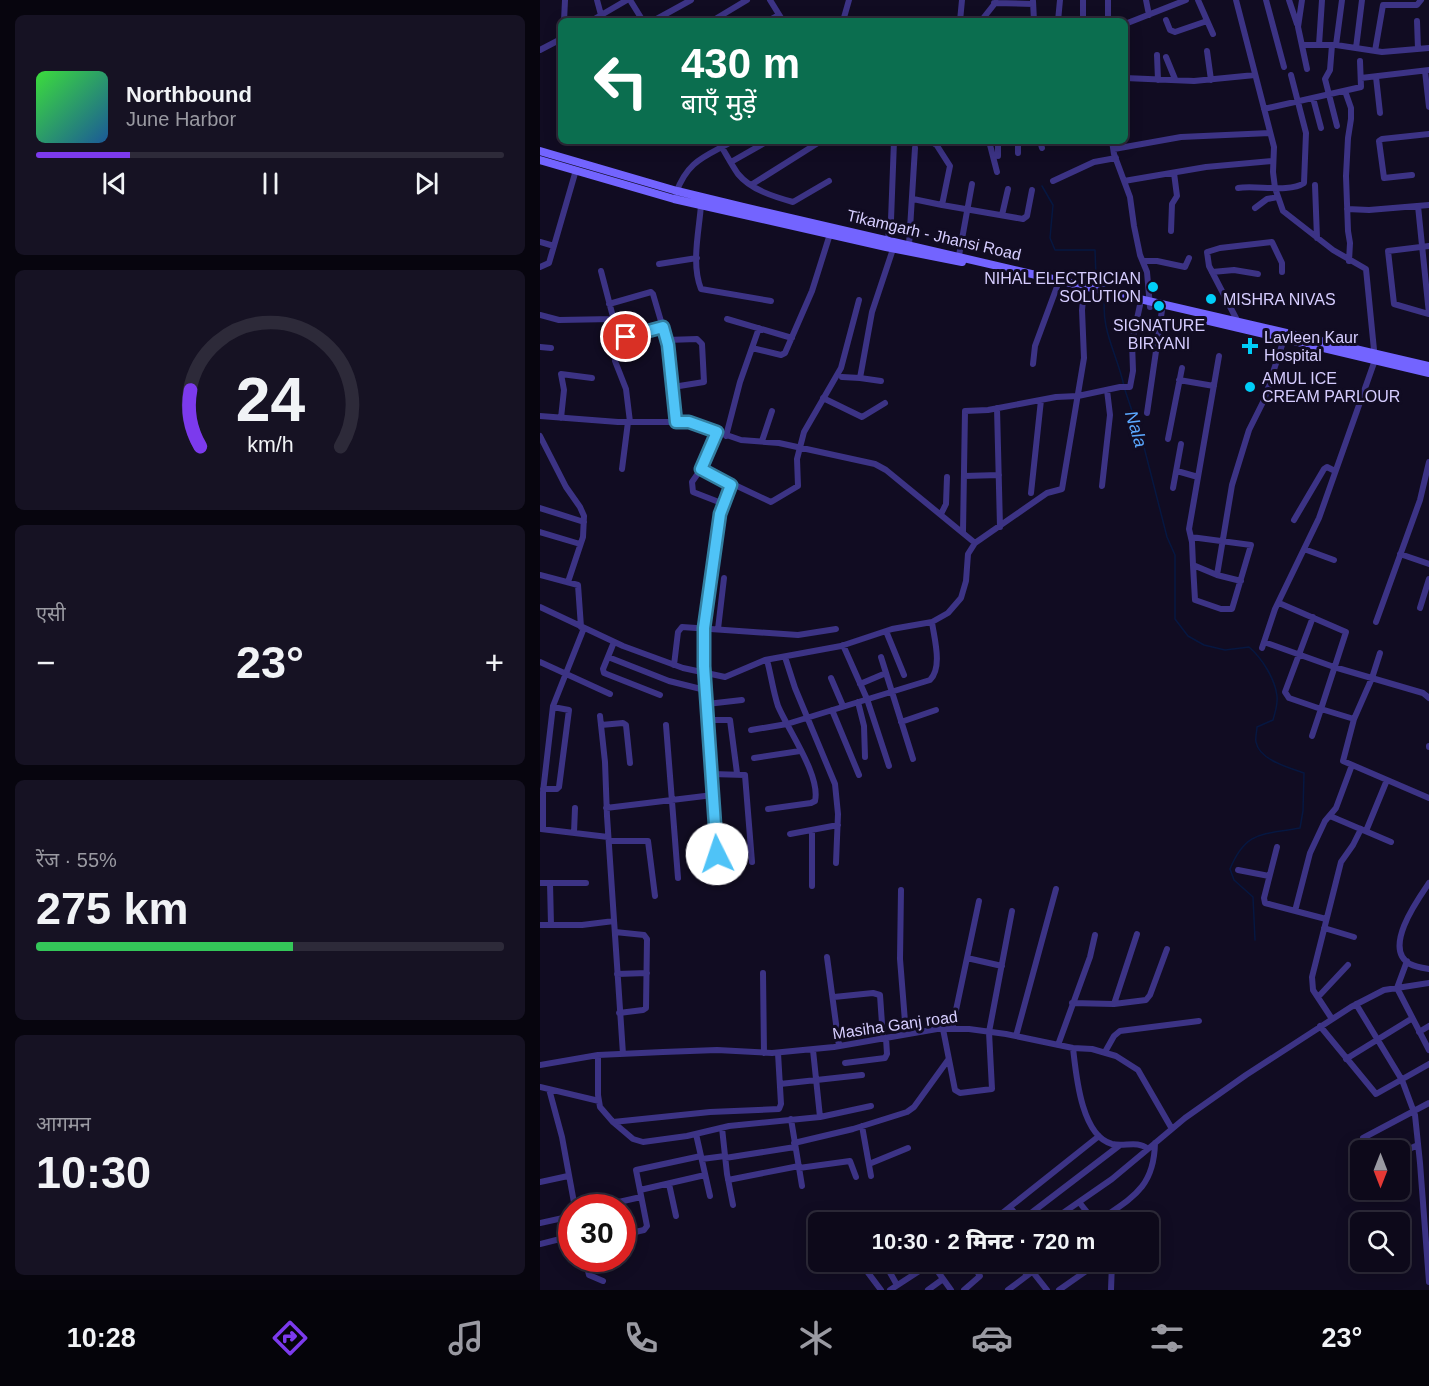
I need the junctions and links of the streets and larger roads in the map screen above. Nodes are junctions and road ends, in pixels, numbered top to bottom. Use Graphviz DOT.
graph roads {
  1 [pos="565,0"];
  2 [pos="597,0"];
  3 [pos="691,0"];
  4 [pos="747,0"];
  5 [pos="770,0"];
  6 [pos="849,0"];
  7 [pos="962,0"];
  8 [pos="1060,0"];
  9 [pos="1083,0"];
  10 [pos="1108,0"];
  11 [pos="1146,0"];
  12 [pos="1186,0"];
  13 [pos="1198,0"];
  14 [pos="1236,0"];
  15 [pos="1266,0"];
  16 [pos="1289,0"];
  17 [pos="1302,0"];
  18 [pos="1322,0"];
  19 [pos="1342,0"];
  20 [pos="1362,0"];
  21 [pos="1421,0"];
  22 [pos="625,1"];
  23 [pos="996,2"];
  24 [pos="1034,2"];
  25 [pos="601,15"];
  26 [pos="1149,15"];
  27 [pos="564,18"];
  28 [pos="596,18"];
  29 [pos="640,18"];
  30 [pos="658,18"];
  31 [pos="717,18"];
  32 [pos="781,18"];
  33 [pos="844,18"];
  34 [pos="960,18"];
  35 [pos="983,18"];
  36 [pos="1034,18"];
  37 [pos="1058,18"];
  38 [pos="1083,18"];
  39 [pos="1108,18"];
  40 [pos="1167,20"];
  41 [pos="1207,21"];
  42 [pos="1417,21"];
  43 [pos="1128,23"];
  44 [pos="1298,27"];
  45 [pos="1212,34"];
  46 [pos="558,41"];
  47 [pos="1302,45"];
  48 [pos="1319,45"];
  49 [pos="1334,45"];
  50 [pos="1356,48"];
  51 [pos="1429,48"];
  52 [pos="1418,49"];
  53 [pos="540,51"];
  54 [pos="1207,51"];
  55 [pos="1375,51"];
  56 [pos="1157,55"];
  57 [pos="1166,57"];
  58 [pos="1360,61"];
  59 [pos="1284,67"];
  60 [pos="1307,69"];
  61 [pos="1427,71"];
  62 [pos="1255,75"];
  63 [pos="1291,75"];
  64 [pos="1376,77"];
  65 [pos="1128,78"];
  66 [pos="1361,78"];
  67 [pos="1175,79"];
  68 [pos="1158,80"];
  69 [pos="1211,80"];
  70 [pos="1345,91"];
  71 [pos="1329,95"];
  72 [pos="1313,98"];
  73 [pos="1298,101"];
  74 [pos="1429,108"];
  75 [pos="1264,109"];
  76 [pos="1380,113"];
  77 [pos="1337,126"];
  78 [pos="1322,128"];
  79 [pos="1270,133"];
  80 [pos="1429,134"];
  81 [pos="1128,143"];
  82 [pos="720,144"];
  83 [pos="763,144"];
  84 [pos="816,144"];
  85 [pos="894,144"];
  86 [pos="935,144"];
  87 [pos="990,144"];
  88 [pos="998,144"];
  89 [pos="1018,144"];
  90 [pos="1113,145"];
  91 [pos="915,148"];
  92 [pos="540,151"];
  93 [pos="1018,153"];
  94 [pos="998,156"];
  95 [pos="1116,158"];
  96 [pos="540,160"];
  97 [pos="1272,161"];
  98 [pos="731,162"];
  99 [pos="576,170"];
  100 [pos="997,171"];
  101 [pos="1174,172"];
  102 [pos="1412,175"];
  103 [pos="1053,181"];
  104 [pos="1124,181"];
  105 [pos="829,182"];
  106 [pos="751,184"];
  107 [pos="972,184"];
  108 [pos="1315,185"];
  109 [pos="1238,188"];
  110 [pos="1275,188"];
  111 [pos="1008,189"];
  112 [pos="1032,190"];
  113 [pos="676,195"];
  114 [pos="1278,197"];
  115 [pos="913,199"];
  116 [pos="701,205"];
  117 [pos="942,205"];
  118 [pos="1429,205"];
  119 [pos="1418,206"];
  120 [pos="968,208"];
  121 [pos="1255,208"];
  122 [pos="1347,209"];
  123 [pos="1002,215"];
  124 [pos="1171,231"];
  125 [pos="830,234"];
  126 [pos="1317,238"];
  127 [pos="540,242"];
  128 [pos="889,245"];
  129 [pos="909,245"];
  130 [pos="554,246"];
  131 [pos="1426,246"];
  132 [pos="697,258"];
  133 [pos="1189,258"];
  134 [pos="959,259"];
  135 [pos="1143,261"];
  136 [pos="1349,261"];
  137 [pos="659,264"];
  138 [pos="540,267"];
  139 [pos="601,271"];
  140 [pos="1212,272"];
  141 [pos="1282,272"];
  142 [pos="1258,274"];
  143 [pos="1058,284"];
  144 [pos="1084,290"];
  145 [pos="1098,291"];
  146 [pos="1428,296"];
  147 [pos="859,300"];
  148 [pos="771,301"];
  149 [pos="609,304"];
  150 [pos="1146,305"];
  151 [pos="1162,310"];
  152 [pos="1429,314"];
  153 [pos="540,315"];
  154 [pos="613,319"];
  155 [pos="728,319"];
  156 [pos="1226,322"];
  157 [pos="1238,322"];
  158 [pos="663,327"];
  159 [pos="759,328"];
  160 [pos="792,338"];
  161 [pos="1284,339"];
  162 [pos="667,340"];
  163 [pos="540,347"];
  164 [pos="551,348"];
  165 [pos="752,348"];
  166 [pos="1219,356"];
  167 [pos="1375,357"];
  168 [pos="615,362"];
  169 [pos="1033,364"];
  170 [pos="1429,366"];
  171 [pos="1182,368"];
  172 [pos="1429,373"];
  173 [pos="842,377"];
  174 [pos="592,378"];
  175 [pos="860,378"];
  176 [pos="1179,380"];
  177 [pos="881,381"];
  178 [pos="1214,386"];
  179 [pos="673,387"];
  180 [pos="1107,390"];
  181 [pos="1078,396"];
  182 [pos="823,398"];
  183 [pos="1041,400"];
  184 [pos="885,403"];
  185 [pos="997,408"];
  186 [pos="772,411"];
  187 [pos="1147,413"];
  188 [pos="540,416"];
  189 [pos="561,418"];
  190 [pos="629,422"];
  191 [pos="676,422"];
  192 [pos="717,432"];
  193 [pos="540,436"];
  194 [pos="726,436"];
  195 [pos="1168,439"];
  196 [pos="762,441"];
  197 [pos="1180,444"];
  198 [pos="799,448"];
  199 [pos="1429,462"];
  200 [pos="701,469"];
  201 [pos="622,470"];
  202 [pos="1177,471"];
  203 [pos="1335,471"];
  204 [pos="999,475"];
  205 [pos="964,476"];
  206 [pos="947,477"];
  207 [pos="1198,477"];
  208 [pos="731,485"];
  209 [pos="1102,486"];
  210 [pos="1173,488"];
  211 [pos="1031,493"];
  212 [pos="724,504"];
  213 [pos="540,508"];
  214 [pos="941,514"];
  215 [pos="1294,520"];
  216 [pos="584,522"];
  217 [pos="1000,527"];
  218 [pos="540,532"];
  219 [pos="963,532"];
  220 [pos="1191,537"];
  221 [pos="1222,541"];
  222 [pos="975,543"];
  223 [pos="580,544"];
  224 [pos="1304,549"];
  225 [pos="1400,554"];
  226 [pos="1334,560"];
  227 [pos="1429,564"];
  228 [pos="1193,565"];
  229 [pos="540,575"];
  230 [pos="1217,575"];
  231 [pos="724,578"];
  232 [pos="1429,579"];
  233 [pos="1241,581"];
  234 [pos="568,582"];
  235 [pos="1278,603"];
  236 [pos="540,607"];
  237 [pos="1420,608"];
  238 [pos="1313,617"];
  239 [pos="932,622"];
  240 [pos="1376,622"];
  241 [pos="582,628"];
  242 [pos="705,628"];
  243 [pos="718,629"];
  244 [pos="836,629"];
  245 [pos="886,631"];
  246 [pos="614,642"];
  247 [pos="843,645"];
  248 [pos="1380,653"];
  249 [pos="1297,654"];
  250 [pos="608,657"];
  251 [pos="785,657"];
  252 [pos="881,657"];
  253 [pos="767,660"];
  254 [pos="540,662"];
  255 [pos="674,665"];
  256 [pos="1334,667"];
  257 [pos="566,673"];
  258 [pos="886,673"];
  259 [pos="705,674"];
  260 [pos="904,675"];
  261 [pos="831,678"];
  262 [pos="1372,678"];
  263 [pos="860,684"];
  264 [pos="705,690"];
  265 [pos="892,691"];
  266 [pos="610,694"];
  267 [pos="660,695"];
  268 [pos="1429,698"];
  269 [pos="867,699"];
  270 [pos="742,700"];
  271 [pos="858,702"];
  272 [pos="706,704"];
  273 [pos="843,706"];
  274 [pos="553,707"];
  275 [pos="1321,709"];
  276 [pos="832,710"];
  277 [pos="936,710"];
  278 [pos="600,716"];
  279 [pos="807,717"];
  280 [pos="1354,719"];
  281 [pos="708,720"];
  282 [pos="901,722"];
  283 [pos="787,724"];
  284 [pos="601,725"];
  285 [pos="666,725"];
  286 [pos="751,730"];
  287 [pos="1312,736"];
  288 [pos="800,751"];
  289 [pos="865,757"];
  290 [pos="754,758"];
  291 [pos="913,759"];
  292 [pos="630,763"];
  293 [pos="1352,765"];
  294 [pos="889,766"];
  295 [pos="737,773"];
  296 [pos="712,774"];
  297 [pos="859,775"];
  298 [pos="1387,780"];
  299 [pos="543,789"];
  300 [pos="713,795"];
  301 [pos="1429,798"];
  302 [pos="672,802"];
  303 [pos="575,808"];
  304 [pos="606,808"];
  305 [pos="768,809"];
  306 [pos="1330,816"];
  307 [pos="838,825"];
  308 [pos="542,829"];
  309 [pos="812,830"];
  310 [pos="1364,830"];
  311 [pos="574,833"];
  312 [pos="790,834"];
  313 [pos="609,839"];
  314 [pos="1392,842"];
  315 [pos="1277,848"];
  316 [pos="752,862"];
  317 [pos="836,863"];
  318 [pos="1238,870"];
  319 [pos="718,874"];
  320 [pos="1269,876"];
  321 [pos="678,878"];
  322 [pos="540,883"];
  323 [pos="550,883"];
  324 [pos="586,883"];
  325 [pos="1429,883"];
  326 [pos="812,886"];
  327 [pos="1056,889"];
  328 [pos="901,890"];
  329 [pos="655,896"];
  330 [pos="979,901"];
  331 [pos="1012,911"];
  332 [pos="1295,911"];
  333 [pos="1326,919"];
  334 [pos="614,921"];
  335 [pos="540,925"];
  336 [pos="551,925"];
  337 [pos="1324,928"];
  338 [pos="615,932"];
  339 [pos="1095,934"];
  340 [pos="1137,934"];
  341 [pos="1354,937"];
  342 [pos="1167,949"];
  343 [pos="827,957"];
  344 [pos="967,958"];
  345 [pos="1407,961"];
  346 [pos="1348,965"];
  347 [pos="1002,966"];
  348 [pos="1429,969"];
  349 [pos="763,973"];
  350 [pos="617,974"];
  351 [pos="647,974"];
  352 [pos="1429,983"];
  353 [pos="1396,988"];
  354 [pos="834,996"];
  355 [pos="1318,997"];
  356 [pos="1072,1003"];
  357 [pos="1114,1004"];
  358 [pos="1356,1004"];
  359 [pos="619,1013"];
  360 [pos="1332,1019"];
  361 [pos="1411,1019"];
  362 [pos="1199,1021"];
  363 [pos="1320,1026"];
  364 [pos="1429,1026"];
  365 [pos="943,1029"];
  366 [pos="952,1029"];
  367 [pos="989,1032"];
  368 [pos="1419,1032"];
  369 [pos="906,1034"];
  370 [pos="1016,1036"];
  371 [pos="884,1038"];
  372 [pos="1378,1040"];
  373 [pos="839,1046"];
  374 [pos="1058,1046"];
  375 [pos="1073,1048"];
  376 [pos="813,1050"];
  377 [pos="1429,1050"];
  378 [pos="1105,1052"];
  379 [pos="764,1053"];
  380 [pos="778,1053"];
  381 [pos="622,1054"];
  382 [pos="598,1055"];
  383 [pos="1346,1059"];
  384 [pos="948,1060"];
  385 [pos="845,1063"];
  386 [pos="1429,1064"];
  387 [pos="540,1065"];
  388 [pos="862,1075"];
  389 [pos="816,1080"];
  390 [pos="1402,1080"];
  391 [pos="780,1084"];
  392 [pos="540,1087"];
  393 [pos="549,1089"];
  394 [pos="598,1101"];
  395 [pos="1429,1103"];
  396 [pos="871,1106"];
  397 [pos="1413,1111"];
  398 [pos="820,1117"];
  399 [pos="791,1119"];
  400 [pos="613,1122"];
  401 [pos="862,1126"];
  402 [pos="722,1128"];
  403 [pos="1172,1129"];
  404 [pos="696,1134"];
  405 [pos="1099,1136"];
  406 [pos="1363,1138"];
  407 [pos="1155,1143"];
  408 [pos="795,1145"];
  409 [pos="1120,1145"];
  410 [pos="1418,1145"];
  411 [pos="908,1148"];
  412 [pos="1148,1149"];
  413 [pos="1410,1149"];
  414 [pos="701,1157"];
  415 [pos="725,1157"];
  416 [pos="1420,1163"];
  417 [pos="1429,1163"];
  418 [pos="869,1164"];
  419 [pos="799,1167"];
  420 [pos="705,1175"];
  421 [pos="568,1176"];
  422 [pos="871,1176"];
  423 [pos="856,1177"];
  424 [pos="728,1180"];
  425 [pos="540,1182"];
  426 [pos="669,1184"];
  427 [pos="802,1186"];
  428 [pos="572,1194"];
  429 [pos="640,1194"];
  430 [pos="636,1195"];
  431 [pos="710,1196"];
  432 [pos="1079,1202"];
  433 [pos="733,1205"];
  434 [pos="1010,1208"];
  435 [pos="1427,1211"];
  436 [pos="1004,1212"];
  437 [pos="1014,1212"];
  438 [pos="1034,1212"];
  439 [pos="1064,1212"];
  440 [pos="1088,1212"];
  441 [pos="1110,1212"];
  442 [pos="676,1216"];
  443 [pos="558,1219"];
  444 [pos="540,1222"];
  445 [pos="636,1232"];
  446 [pos="558,1240"];
  447 [pos="540,1244"];
  448 [pos="589,1272"];
  449 [pos="868,1272"];
  450 [pos="890,1272"];
  451 [pos="917,1272"];
  452 [pos="938,1272"];
  453 [pos="977,1272"];
  454 [pos="1085,1272"];
  455 [pos="1112,1272"];
  456 [pos="1030,1273"];
  457 [pos="943,1279"];
  458 [pos="603,1281"];
  459 [pos="1429,1282"];
  460 [pos="897,1285"];
  461 [pos="881,1290"];
  462 [pos="890,1290"];
  463 [pos="928,1290"];
  464 [pos="951,1290"];
  465 [pos="964,1290"];
  466 [pos="1008,1290"];
  467 [pos="1047,1290"];
  468 [pos="1059,1290"];
  469 [pos="1111,1290"];
  1 -- 27 [label="street"];
  2 -- 25 [label="street"];
  3 -- 30 [label="street"];
  4 -- 31 [label="street"];
  5 -- 32 [label="street"];
  6 -- 33 [label="street"];
  7 -- 34 [label="street"];
  8 -- 37 [label="street"];
  9 -- 38 [label="street"];
  10 -- 39 [label="street"];
  11 -- 26 [label="street"];
  12 -- 26 [label="street"];
  13 -- 41 [label="street"];
  14 -- 62 [label="street"];
  15 -- 59 [label="street"];
  16 -- 44 [label="street"];
  17 -- 44 [label="street"];
  18 -- 48 [label="street"];
  19 -- 49 [label="street"];
  20 -- 50 [label="street"];
  21 -- 55 [label="street"];
  22 -- 25 [label="street"];
  22 -- 29 [label="street"];
  23 -- 24 [label="street"];
  23 -- 35 [label="street"];
  24 -- 36 [label="street"];
  25 -- 28 [label="street"];
  26 -- 43 [label="street"];
  40 -- 41 [label="street"];
  41 -- 45 [label="street"];
  42 -- 52 [label="street"];
  44 -- 47 [label="street"];
  46 -- 53 [label="street"];
  47 -- 48 [label="street"];
  47 -- 60 [label="street"];
  48 -- 49 [label="street"];
  49 -- 50 [label="street"];
  49 -- 71 [label="street"];
  50 -- 55 [label="street"];
  51 -- 52 [label="street"];
  52 -- 55 [label="street"];
  54 -- 69 [label="street"];
  56 -- 68 [label="street"];
  57 -- 67 [label="street"];
  58 -- 66 [label="street"];
  61 -- 64 [label="street"];
  61 -- 74 [label="street"];
  62 -- 69 [label="street"];
  62 -- 75 [label="street"];
  63 -- 73 [label="street"];
  64 -- 66 [label="street"];
  64 -- 76 [label="street"];
  65 -- 68 [label="street"];
  66 -- 70 [label="street"];
  67 -- 68 [label="street"];
  67 -- 69 [label="street"];
  70 -- 71 [label="street"];
  70 -- 122 [label="street"];
  71 -- 72 [label="street"];
  71 -- 77 [label="street"];
  72 -- 73 [label="street"];
  72 -- 78 [label="street"];
  73 -- 75 [label="street"];
  73 -- 110 [label="street"];
  75 -- 79 [label="street"];
  79 -- 81 [label="street"];
  79 -- 97 [label="street"];
  80 -- 102 [label="street"];
  82 -- 98 [label="street"];
  82 -- 113 [label="street"];
  83 -- 98 [label="street"];
  84 -- 106 [label="street"];
  85 -- 128 [label="street"];
  86 -- 117 [label="street"];
  87 -- 100 [label="street"];
  88 -- 94 [label="street"];
  89 -- 93 [label="street"];
  90 -- 95 [label="street"];
  91 -- 115 [label="street"];
  92 -- 113 [label="street, Tikamgarh - Jhansi Road"];
  95 -- 103 [label="street"];
  95 -- 104 [label="street"];
  96 -- 99 [label="street"];
  97 -- 101 [label="street"];
  97 -- 110 [label="street"];
  98 -- 106 [label="street"];
  99 -- 113 [label="street"];
  99 -- 130 [label="street"];
  101 -- 104 [label="street"];
  101 -- 124 [label="street"];
  104 -- 135 [label="street"];
  105 -- 106 [label="street"];
  107 -- 120 [label="street"];
  108 -- 126 [label="street"];
  109 -- 110 [label="street"];
  110 -- 114 [label="street"];
  111 -- 123 [label="street"];
  112 -- 123 [label="street"];
  113 -- 116 [label="street"];
  113 -- 128 [label="street, Tikamgarh - Jhansi Road"];
  114 -- 121 [label="street"];
  114 -- 126 [label="street"];
  115 -- 117 [label="street"];
  115 -- 129 [label="street"];
  116 -- 125 [label="street"];
  116 -- 132 [label="street"];
  117 -- 120 [label="street"];
  118 -- 119 [label="street"];
  119 -- 122 [label="street"];
  119 -- 131 [label="street"];
  120 -- 123 [label="street"];
  120 -- 134 [label="street"];
  122 -- 136 [label="street"];
  125 -- 128 [label="street"];
  125 -- 160 [label="street"];
  126 -- 136 [label="street"];
  127 -- 130 [label="street"];
  128 -- 129 [label="street, Tikamgarh - Jhansi Road"];
  128 -- 134 [label="street"];
  128 -- 175 [label="street"];
  129 -- 134 [label="street, Tikamgarh - Jhansi Road"];
  130 -- 138 [label="street"];
  131 -- 146 [label="street"];
  131 -- 152 [label="street"];
  132 -- 137 [label="street"];
  132 -- 148 [label="street"];
  133 -- 135 [label="street"];
  134 -- 143 [label="street"];
  134 -- 145 [label="street, Tikamgarh - Jhansi Road"];
  135 -- 150 [label="street"];
  136 -- 167 [label="street"];
  139 -- 149 [label="street"];
  140 -- 141 [label="street"];
  140 -- 142 [label="street"];
  140 -- 157 [label="street"];
  143 -- 144 [label="street"];
  143 -- 169 [label="street"];
  144 -- 145 [label="street"];
  144 -- 181 [label="street"];
  145 -- 150 [label="street"];
  146 -- 152 [label="street"];
  147 -- 182 [label="street"];
  149 -- 154 [label="street"];
  149 -- 158 [label="street"];
  150 -- 151 [label="street"];
  150 -- 156 [label="street"];
  150 -- 180 [label="street"];
  151 -- 156 [label="street"];
  151 -- 187 [label="street"];
  153 -- 154 [label="street"];
  154 -- 158 [label="street"];
  155 -- 159 [label="street"];
  156 -- 157 [label="street"];
  156 -- 161 [label="street"];
  157 -- 167 [label="street"];
  158 -- 162 [label="street"];
  159 -- 160 [label="street"];
  159 -- 165 [label="street"];
  160 -- 165 [label="street"];
  161 -- 167 [label="street"];
  161 -- 221 [label="street"];
  162 -- 179 [label="street"];
  162 -- 179 [label="street"];
  163 -- 164 [label="street"];
  165 -- 194 [label="street"];
  166 -- 178 [label="street"];
  167 -- 170 [label="street"];
  167 -- 172 [label="street"];
  167 -- 203 [label="street"];
  168 -- 190 [label="street"];
  171 -- 176 [label="street"];
  173 -- 175 [label="street"];
  174 -- 189 [label="street"];
  175 -- 177 [label="street"];
  176 -- 178 [label="street"];
  176 -- 195 [label="street"];
  178 -- 207 [label="street"];
  179 -- 191 [label="street"];
  180 -- 181 [label="street"];
  180 -- 209 [label="street"];
  181 -- 183 [label="street"];
  181 -- 217 [label="street"];
  182 -- 184 [label="street"];
  182 -- 198 [label="street"];
  183 -- 185 [label="street"];
  183 -- 211 [label="street"];
  185 -- 204 [label="street"];
  185 -- 205 [label="street"];
  186 -- 196 [label="street"];
  188 -- 189 [label="street"];
  189 -- 190 [label="street"];
  190 -- 191 [label="street"];
  190 -- 201 [label="street"];
  191 -- 192 [label="street"];
  192 -- 194 [label="street"];
  192 -- 200 [label="street"];
  193 -- 216 [label="street"];
  194 -- 196 [label="street"];
  196 -- 198 [label="street"];
  197 -- 202 [label="street"];
  198 -- 208 [label="street"];
  198 -- 214 [label="street"];
  199 -- 225 [label="street"];
  200 -- 208 [label="street"];
  200 -- 212 [label="street"];
  202 -- 207 [label="street"];
  202 -- 210 [label="street"];
  203 -- 215 [label="street"];
  203 -- 224 [label="street"];
  204 -- 205 [label="street"];
  204 -- 217 [label="street"];
  205 -- 219 [label="street"];
  206 -- 214 [label="street"];
  207 -- 220 [label="street"];
  208 -- 212 [label="street"];
  212 -- 242 [label="street"];
  213 -- 216 [label="street"];
  214 -- 219 [label="street"];
  216 -- 223 [label="street"];
  217 -- 222 [label="street"];
  218 -- 223 [label="street"];
  219 -- 222 [label="street"];
  220 -- 221 [label="street"];
  220 -- 228 [label="street"];
  221 -- 230 [label="street"];
  221 -- 233 [label="street"];
  222 -- 239 [label="street"];
  223 -- 234 [label="street"];
  224 -- 226 [label="street"];
  224 -- 235 [label="street"];
  225 -- 227 [label="street"];
  225 -- 240 [label="street"];
  228 -- 230 [label="street"];
  228 -- 233 [label="street"];
  229 -- 234 [label="street"];
  230 -- 233 [label="street"];
  231 -- 243 [label="street"];
  232 -- 237 [label="street"];
  234 -- 241 [label="street"];
  235 -- 238 [label="street"];
  235 -- 249 [label="street"];
  236 -- 241 [label="street"];
  238 -- 249 [label="street"];
  238 -- 256 [label="street"];
  239 -- 245 [label="street"];
  239 -- 265 [label="street"];
  241 -- 246 [label="street"];
  241 -- 257 [label="street"];
  242 -- 243 [label="street"];
  242 -- 255 [label="street"];
  242 -- 259 [label="street"];
  243 -- 244 [label="street"];
  245 -- 247 [label="street"];
  245 -- 260 [label="street"];
  246 -- 250 [label="street"];
  246 -- 255 [label="street"];
  247 -- 251 [label="street"];
  247 -- 263 [label="street"];
  248 -- 262 [label="street"];
  249 -- 256 [label="street"];
  249 -- 275 [label="street"];
  250 -- 264 [label="street"];
  250 -- 267 [label="street"];
  251 -- 253 [label="street"];
  251 -- 279 [label="street"];
  252 -- 258 [label="street"];
  253 -- 259 [label="street"];
  253 -- 283 [label="street"];
  254 -- 257 [label="street"];
  255 -- 259 [label="street"];
  256 -- 262 [label="street"];
  256 -- 275 [label="street"];
  257 -- 266 [label="street"];
  257 -- 274 [label="street"];
  258 -- 263 [label="street"];
  258 -- 265 [label="street"];
  259 -- 264 [label="street"];
  261 -- 273 [label="street"];
  262 -- 268 [label="street"];
  262 -- 280 [label="street"];
  263 -- 269 [label="street"];
  264 -- 272 [label="street"];
  265 -- 269 [label="street"];
  265 -- 282 [label="street"];
  269 -- 271 [label="street"];
  269 -- 294 [label="street"];
  270 -- 272 [label="street"];
  271 -- 273 [label="street"];
  271 -- 289 [label="street"];
  272 -- 281 [label="street"];
  273 -- 276 [label="street"];
  274 -- 299 [label="street"];
  274 -- 299 [label="street"];
  275 -- 280 [label="street"];
  275 -- 287 [label="street"];
  276 -- 279 [label="street"];
  276 -- 297 [label="street"];
  277 -- 282 [label="street"];
  278 -- 284 [label="street"];
  279 -- 283 [label="street"];
  279 -- 307 [label="street"];
  280 -- 293 [label="street"];
  281 -- 295 [label="street"];
  281 -- 296 [label="street"];
  282 -- 291 [label="street"];
  283 -- 286 [label="street"];
  283 -- 288 [label="street"];
  284 -- 292 [label="street"];
  284 -- 304 [label="street"];
  285 -- 302 [label="street"];
  288 -- 290 [label="street"];
  288 -- 305 [label="street"];
  293 -- 298 [label="street"];
  293 -- 306 [label="street"];
  295 -- 296 [label="street"];
  295 -- 316 [label="street"];
  296 -- 300 [label="street"];
  298 -- 301 [label="street"];
  298 -- 310 [label="street"];
  299 -- 308 [label="street"];
  300 -- 302 [label="street"];
  300 -- 319 [label="street"];
  302 -- 304 [label="street"];
  302 -- 321 [label="street"];
  303 -- 311 [label="street"];
  304 -- 313 [label="street"];
  306 -- 310 [label="street"];
  306 -- 332 [label="street"];
  307 -- 309 [label="street"];
  307 -- 317 [label="street"];
  308 -- 311 [label="street"];
  309 -- 312 [label="street"];
  309 -- 326 [label="street"];
  310 -- 314 [label="street"];
  310 -- 333 [label="street"];
  311 -- 313 [label="street"];
  313 -- 329 [label="street"];
  313 -- 334 [label="street"];
  315 -- 320 [label="street"];
  318 -- 320 [label="street"];
  320 -- 332 [label="street"];
  322 -- 323 [label="street"];
  323 -- 324 [label="street"];
  323 -- 336 [label="street"];
  325 -- 345 [label="street"];
  327 -- 370 [label="street"];
  328 -- 369 [label="street"];
  330 -- 344 [label="street"];
  331 -- 347 [label="street"];
  332 -- 333 [label="street"];
  333 -- 337 [label="street"];
  334 -- 336 [label="street"];
  334 -- 338 [label="street"];
  335 -- 336 [label="street"];
  337 -- 341 [label="street"];
  337 -- 355 [label="street"];
  338 -- 350 [label="street"];
  338 -- 351 [label="street"];
  339 -- 356 [label="street"];
  340 -- 357 [label="street"];
  342 -- 357 [label="street"];
  343 -- 354 [label="street"];
  344 -- 347 [label="street"];
  344 -- 366 [label="street"];
  345 -- 348 [label="street"];
  345 -- 353 [label="street"];
  346 -- 355 [label="street"];
  347 -- 367 [label="street"];
  349 -- 379 [label="street"];
  350 -- 351 [label="street"];
  350 -- 359 [label="street"];
  351 -- 359 [label="street"];
  352 -- 353 [label="street"];
  353 -- 358 [label="street"];
  353 -- 361 [label="street"];
  354 -- 371 [label="street"];
  354 -- 373 [label="street"];
  355 -- 360 [label="street"];
  356 -- 357 [label="street"];
  356 -- 374 [label="street"];
  358 -- 360 [label="street"];
  358 -- 372 [label="street"];
  359 -- 381 [label="street"];
  360 -- 363 [label="street"];
  361 -- 368 [label="street"];
  361 -- 372 [label="street"];
  362 -- 378 [label="street"];
  363 -- 383 [label="street"];
  363 -- 403 [label="street"];
  364 -- 368 [label="street"];
  365 -- 366 [label="street, Masiha Ganj road"];
  365 -- 369 [label="street, Masiha Ganj road"];
  365 -- 384 [label="street"];
  366 -- 367 [label="street, Masiha Ganj road"];
  367 -- 370 [label="street, Masiha Ganj road"];
  367 -- 384 [label="street"];
  368 -- 377 [label="street"];
  369 -- 371 [label="street, Masiha Ganj road"];
  370 -- 374 [label="street, Masiha Ganj road"];
  371 -- 373 [label="street, Masiha Ganj road"];
  371 -- 385 [label="street"];
  372 -- 383 [label="street"];
  372 -- 390 [label="street"];
  373 -- 376 [label="street, Masiha Ganj road"];
  374 -- 375 [label="street, Masiha Ganj road"];
  375 -- 378 [label="street, Masiha Ganj road"];
  375 -- 405 [label="street"];
  376 -- 380 [label="street, Masiha Ganj road"];
  376 -- 389 [label="street"];
  378 -- 403 [label="street, Masiha Ganj road"];
  379 -- 380 [label="street, Masiha Ganj road"];
  379 -- 381 [label="street, Masiha Ganj road"];
  380 -- 391 [label="street"];
  381 -- 382 [label="street, Masiha Ganj road"];
  382 -- 387 [label="street, Masiha Ganj road"];
  382 -- 394 [label="street"];
  383 -- 390 [label="street"];
  384 -- 401 [label="street"];
  386 -- 390 [label="street"];
  388 -- 389 [label="street"];
  389 -- 391 [label="street"];
  389 -- 398 [label="street"];
  390 -- 397 [label="street"];
  391 -- 400 [label="street"];
  392 -- 393 [label="street"];
  393 -- 394 [label="street"];
  393 -- 421 [label="street"];
  394 -- 400 [label="street"];
  395 -- 397 [label="street"];
  396 -- 398 [label="street"];
  397 -- 406 [label="street"];
  397 -- 410 [label="street"];
  398 -- 399 [label="street"];
  399 -- 402 [label="street"];
  399 -- 408 [label="street"];
  400 -- 404 [label="street"];
  401 -- 408 [label="street"];
  401 -- 418 [label="street"];
  402 -- 404 [label="street"];
  402 -- 415 [label="street"];
  403 -- 407 [label="street"];
  404 -- 414 [label="street"];
  405 -- 409 [label="street"];
  405 -- 434 [label="street"];
  407 -- 412 [label="street"];
  407 -- 441 [label="street"];
  408 -- 415 [label="street"];
  408 -- 419 [label="street"];
  409 -- 412 [label="street"];
  409 -- 438 [label="street"];
  410 -- 413 [label="street"];
  410 -- 416 [label="street"];
  411 -- 418 [label="street"];
  412 -- 432 [label="street"];
  414 -- 415 [label="street"];
  414 -- 420 [label="street"];
  414 -- 429 [label="street"];
  415 -- 424 [label="street"];
  416 -- 417 [label="street"];
  416 -- 435 [label="street"];
  418 -- 422 [label="street"];
  419 -- 423 [label="street"];
  419 -- 424 [label="street"];
  419 -- 427 [label="street"];
  420 -- 426 [label="street"];
  420 -- 431 [label="street"];
  421 -- 425 [label="street"];
  421 -- 428 [label="street"];
  424 -- 433 [label="street"];
  426 -- 429 [label="street"];
  426 -- 442 [label="street"];
  429 -- 430 [label="street"];
  429 -- 445 [label="street"];
  432 -- 439 [label="street"];
  432 -- 440 [label="street"];
  434 -- 436 [label="street"];
  434 -- 437 [label="street"];
  435 -- 459 [label="street"];
  443 -- 444 [label="street"];
  446 -- 447 [label="street"];
  448 -- 458 [label="street"];
  449 -- 461 [label="street"];
  450 -- 460 [label="street"];
  451 -- 460 [label="street"];
  452 -- 457 [label="street"];
  453 -- 465 [label="street"];
  454 -- 468 [label="street"];
  455 -- 469 [label="street"];
  456 -- 466 [label="street"];
  456 -- 467 [label="street"];
  457 -- 463 [label="street"];
  457 -- 464 [label="street"];
  460 -- 462 [label="street"];
}
